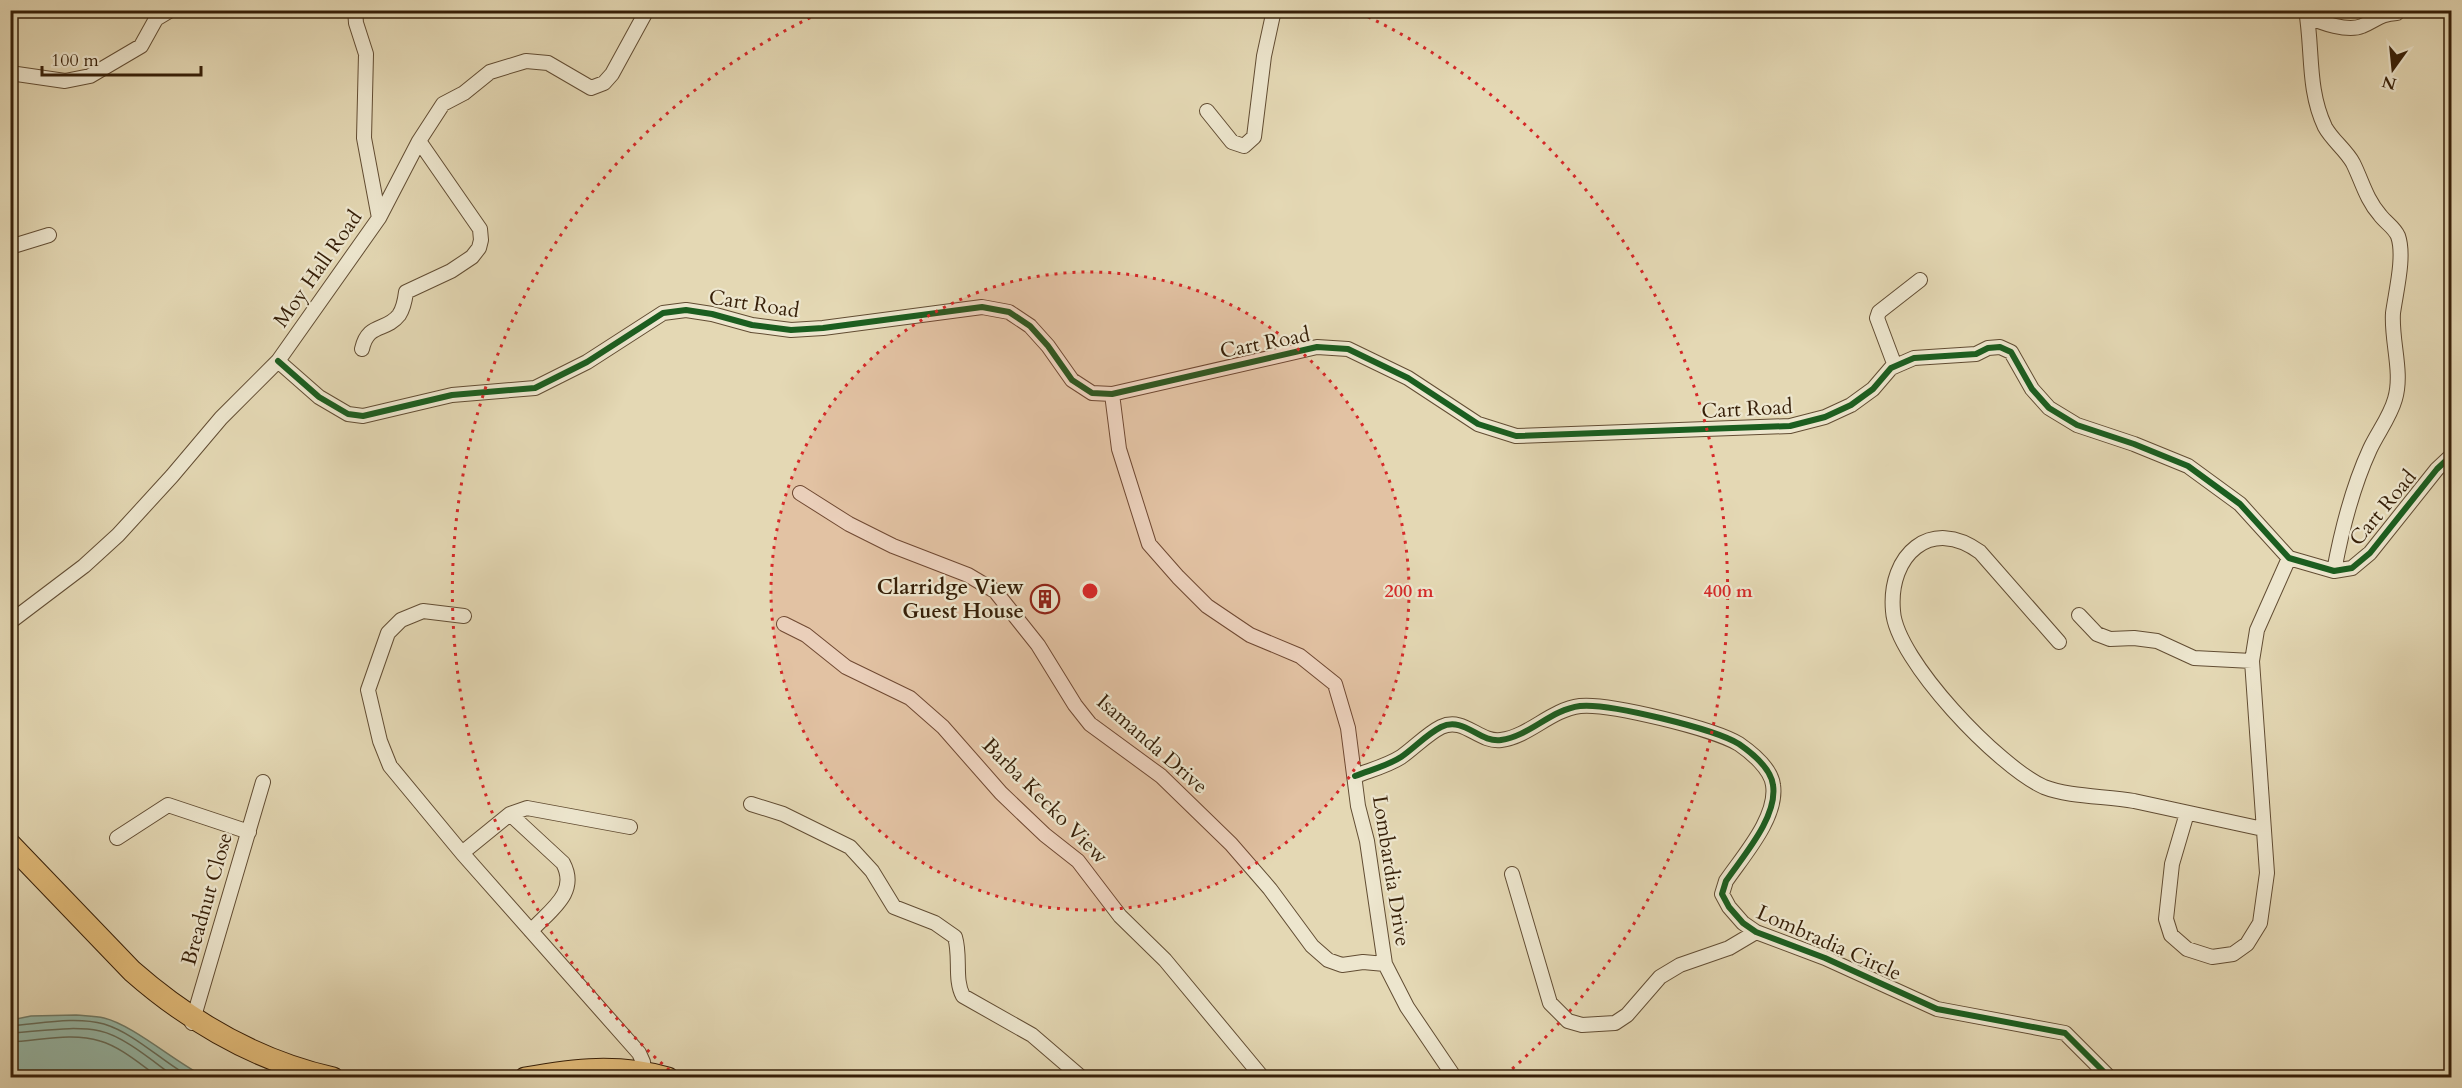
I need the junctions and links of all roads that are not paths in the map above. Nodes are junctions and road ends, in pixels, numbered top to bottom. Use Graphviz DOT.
graph roads {
  1 [pos="171,10"];
  2 [pos="355,10"];
  3 [pos="647,10"];
  4 [pos="1274,10"];
  5 [pos="2307,13"];
  6 [pos="2397,13"];
  7 [pos="10,73"];
  8 [pos="1207,111"];
  9 [pos="419,141"];
  10 [pos="380,218"];
  11 [pos="49,235"];
  12 [pos="10,247"];
  13 [pos="1920,280"];
  14 [pos="362,349"];
  15 [pos="278,361"];
  16 [pos="1895,366"];
  17 [pos="1112,394"];
  18 [pos="2451,455"];
  19 [pos="800,493"];
  20 [pos="2289,558"];
  21 [pos="2334,571"];
  22 [pos="2079,615"];
  23 [pos="464,616"];
  24 [pos="10,622"];
  25 [pos="784,624"];
  26 [pos="2059,642"];
  27 [pos="2252,661"];
  28 [pos="1355,776"];
  29 [pos="263,782"];
  30 [pos="751,804"];
  31 [pos="2187,813"];
  32 [pos="510,814"];
  33 [pos="630,827"];
  34 [pos="2263,829"];
  35 [pos="249,832"];
  36 [pos="117,838"];
  37 [pos="10,844"];
  38 [pos="462,853"];
  39 [pos="10,854"];
  40 [pos="1512,874"];
  41 [pos="531,931"];
  42 [pos="1756,932"];
  43 [pos="1385,964"];
  44 [pos="192,1023"];
  45 [pos="2451,1072"];
  46 [pos="642,1076"];
  47 [pos="297,1077"];
  48 [pos="333,1077"];
  49 [pos="525,1077"];
  50 [pos="561,1077"];
  51 [pos="668,1077"];
  52 [pos="1082,1077"];
  53 [pos="1263,1077"];
  54 [pos="1455,1077"];
  55 [pos="2110,1077"];
  56 [pos="2450,1077"];
  1 -- 7 [label="street"];
  2 -- 10 [label="street"];
  3 -- 9 [label="street, Moy Hall Road"];
  4 -- 8 [label="street"];
  5 -- 6 [label="street"];
  5 -- 21 [label="street"];
  9 -- 10 [label="street, Moy Hall Road"];
  9 -- 14 [label="street"];
  10 -- 15 [label="street, Moy Hall Road"];
  11 -- 12 [label="street"];
  13 -- 16 [label="street"];
  15 -- 17 [label="street, Cart Road"];
  15 -- 24 [label="street, Moy Hall Road"];
  16 -- 17 [label="street, Cart Road"];
  16 -- 20 [label="street, Cart Road"];
  17 -- 28 [label="street, Lombardia Drive"];
  18 -- 21 [label="street, Cart Road"];
  19 -- 43 [label="street, Isamanda Drive"];
  20 -- 21 [label="street"];
  20 -- 27 [label="street"];
  22 -- 27 [label="street"];
  23 -- 38 [label="street"];
  25 -- 53 [label="street, Barba Kecko View"];
  26 -- 31 [label="street"];
  27 -- 34 [label="street"];
  28 -- 42 [label="street, Lombradia Circle"];
  28 -- 43 [label="street, Lombardia Drive"];
  29 -- 35 [label="street, Breadnut Close"];
  30 -- 52 [label="street"];
  31 -- 34 [label="street"];
  31 -- 34 [label="street"];
  32 -- 33 [label="street"];
  32 -- 38 [label="street"];
  32 -- 41 [label="street"];
  35 -- 36 [label="street"];
  35 -- 44 [label="street, Breadnut Close"];
  37 -- 44 [label="main road"];
  38 -- 41 [label="street"];
  39 -- 44 [label="main road"];
  40 -- 42 [label="street"];
  41 -- 46 [label="street"];
  42 -- 55 [label="street, Lombradia Circle"];
  43 -- 54 [label="street, Lombardia Drive"];
  44 -- 47 [label="main road"];
  44 -- 48 [label="main road"];
  45 -- 56 [label="street"];
  46 -- 49 [label="main road"];
  46 -- 50 [label="main road"];
  46 -- 51 [label="main road"];
}
